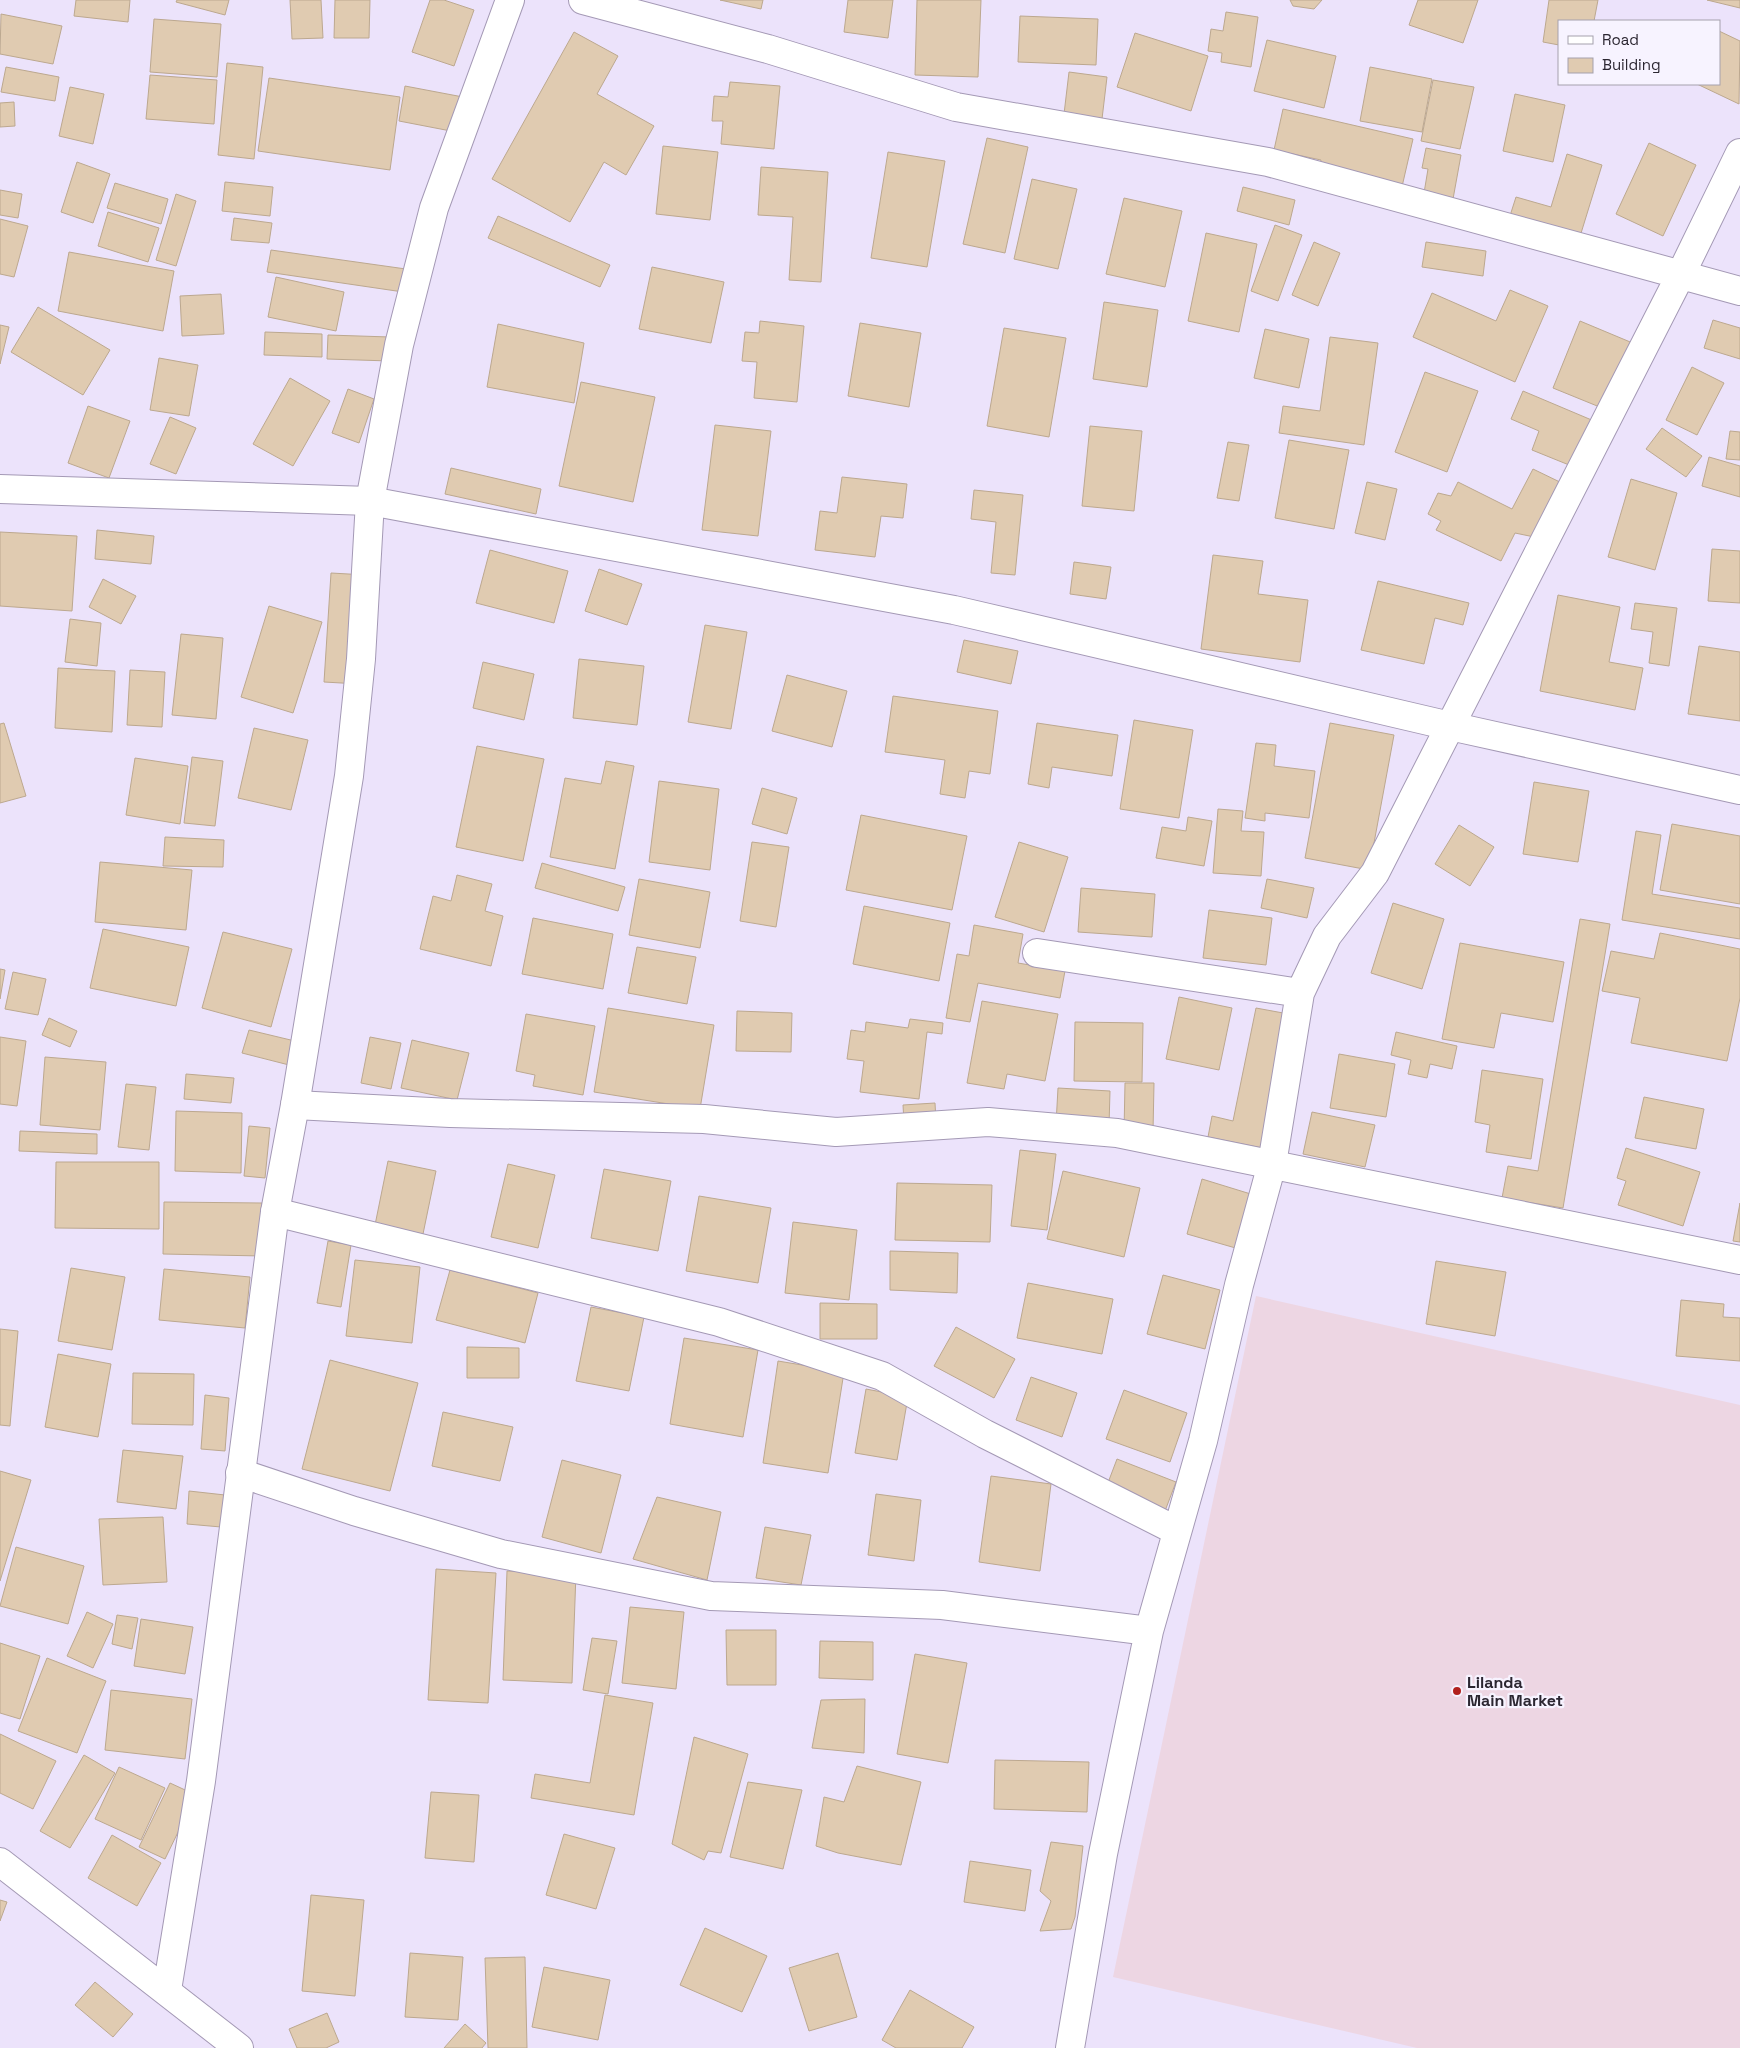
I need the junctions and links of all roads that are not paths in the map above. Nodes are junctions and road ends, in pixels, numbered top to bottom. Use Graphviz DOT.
graph roads {
  1 [pos="510,0"];
  2 [pos="583,0"];
  3 [pos="1740,153"];
  4 [pos="1680,276"];
  5 [pos="1740,291"];
  6 [pos="0,489"];
  7 [pos="370,501"];
  8 [pos="1450,726"];
  9 [pos="1740,790"];
  10 [pos="1037,953"];
  11 [pos="1300,993"];
  12 [pos="295,1106"];
  13 [pos="1272,1164"];
  14 [pos="275,1212"];
  15 [pos="1740,1260"];
  16 [pos="240,1473"];
  17 [pos="1177,1531"];
  18 [pos="1149,1631"];
  19 [pos="0,1862"];
  20 [pos="167,1990"];
  21 [pos="239,2048"];
  22 [pos="1070,2048"];
  1 -- 7 [label="street"];
  2 -- 4 [label="street"];
  3 -- 4 [label="street"];
  4 -- 5 [label="street"];
  4 -- 8 [label="street"];
  6 -- 7 [label="street"];
  7 -- 8 [label="street"];
  7 -- 12 [label="street"];
  8 -- 9 [label="street"];
  8 -- 11 [label="street"];
  10 -- 11 [label="street"];
  11 -- 13 [label="street"];
  12 -- 13 [label="street"];
  12 -- 14 [label="street"];
  13 -- 15 [label="street"];
  13 -- 17 [label="street"];
  14 -- 16 [label="street"];
  14 -- 17 [label="street"];
  16 -- 18 [label="street"];
  16 -- 20 [label="street"];
  17 -- 18 [label="street"];
  18 -- 22 [label="street"];
  19 -- 20 [label="street"];
  20 -- 21 [label="street"];
}
